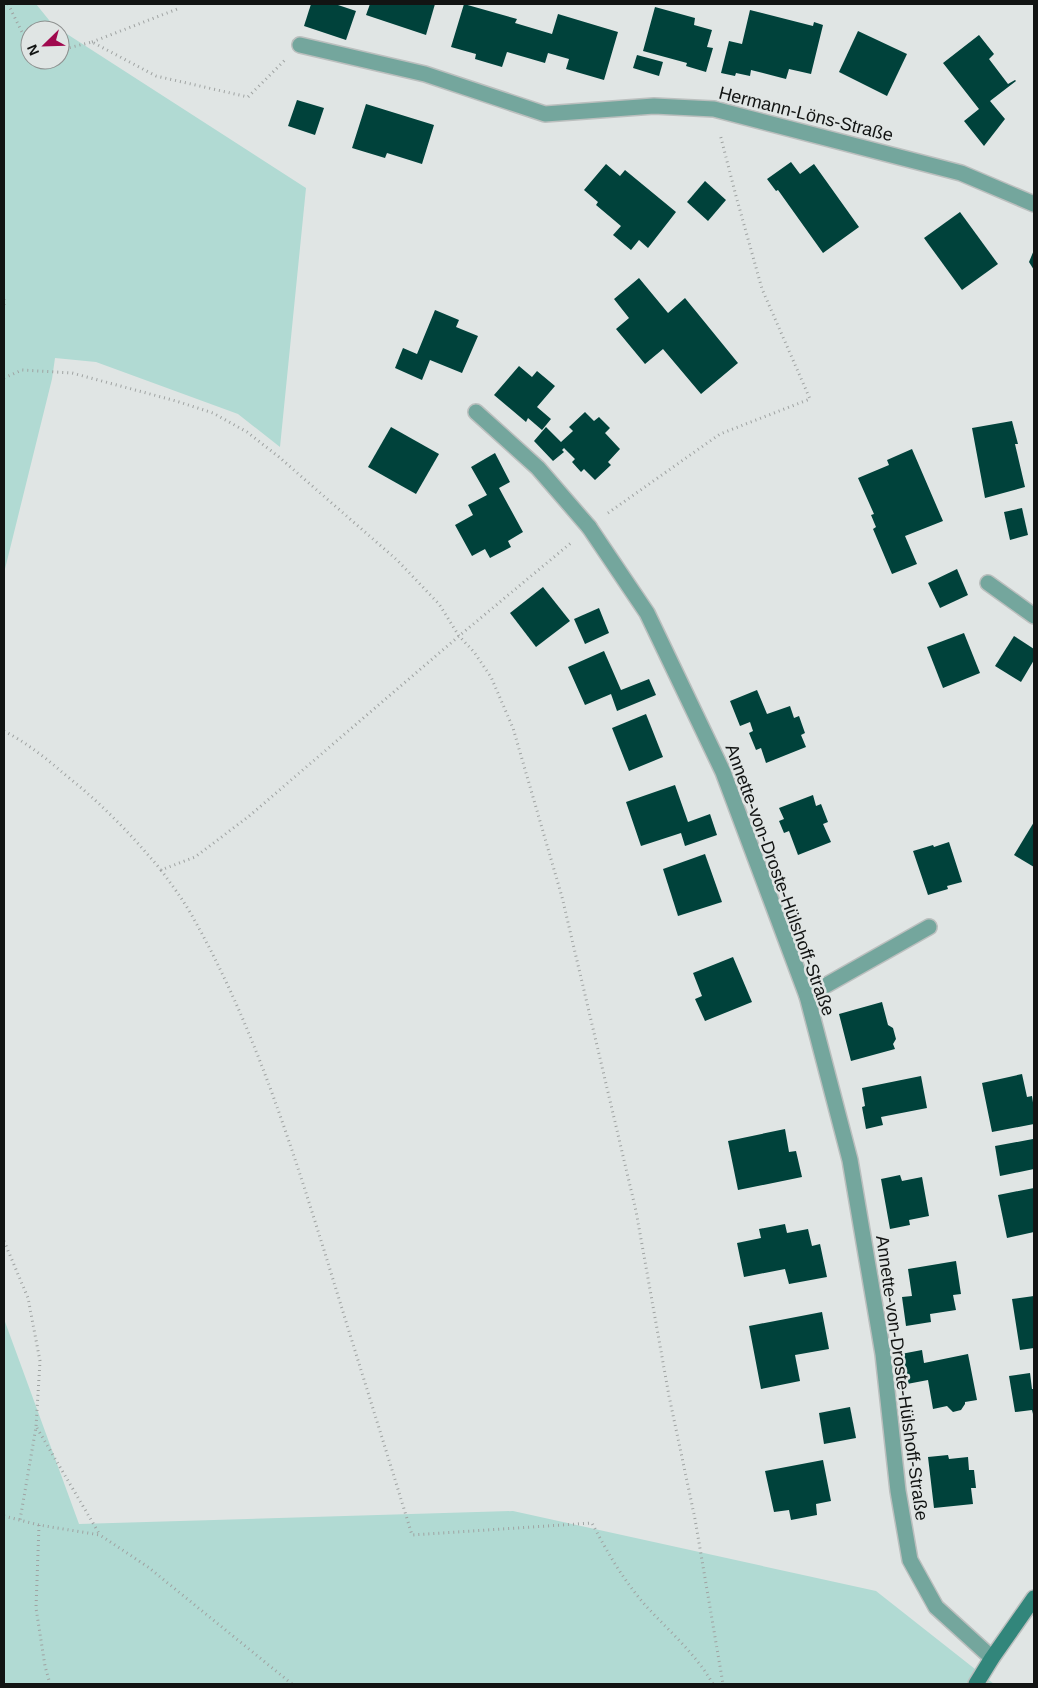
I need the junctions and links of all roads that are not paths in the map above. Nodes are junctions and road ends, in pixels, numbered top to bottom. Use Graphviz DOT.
graph roads {
  1 [pos="300,45"];
  2 [pos="1034,204"];
  3 [pos="476,412"];
  4 [pos="988,583"];
  5 [pos="1034,616"];
  6 [pos="930,927"];
  7 [pos="806,996"];
  8 [pos="1034,1598"];
  9 [pos="992,1658"];
  10 [pos="976,1684"];
  1 -- 2 [label="street, Hermann-Löns-Straße"];
  3 -- 7 [label="street, Annette-von-Droste-Hülshoff-Straße"];
  4 -- 5 [label="street"];
  6 -- 7 [label="street"];
  7 -- 9 [label="street, Annette-von-Droste-Hülshoff-Straße"];
  8 -- 9 [label="street"];
  9 -- 10 [label="street"];
}
